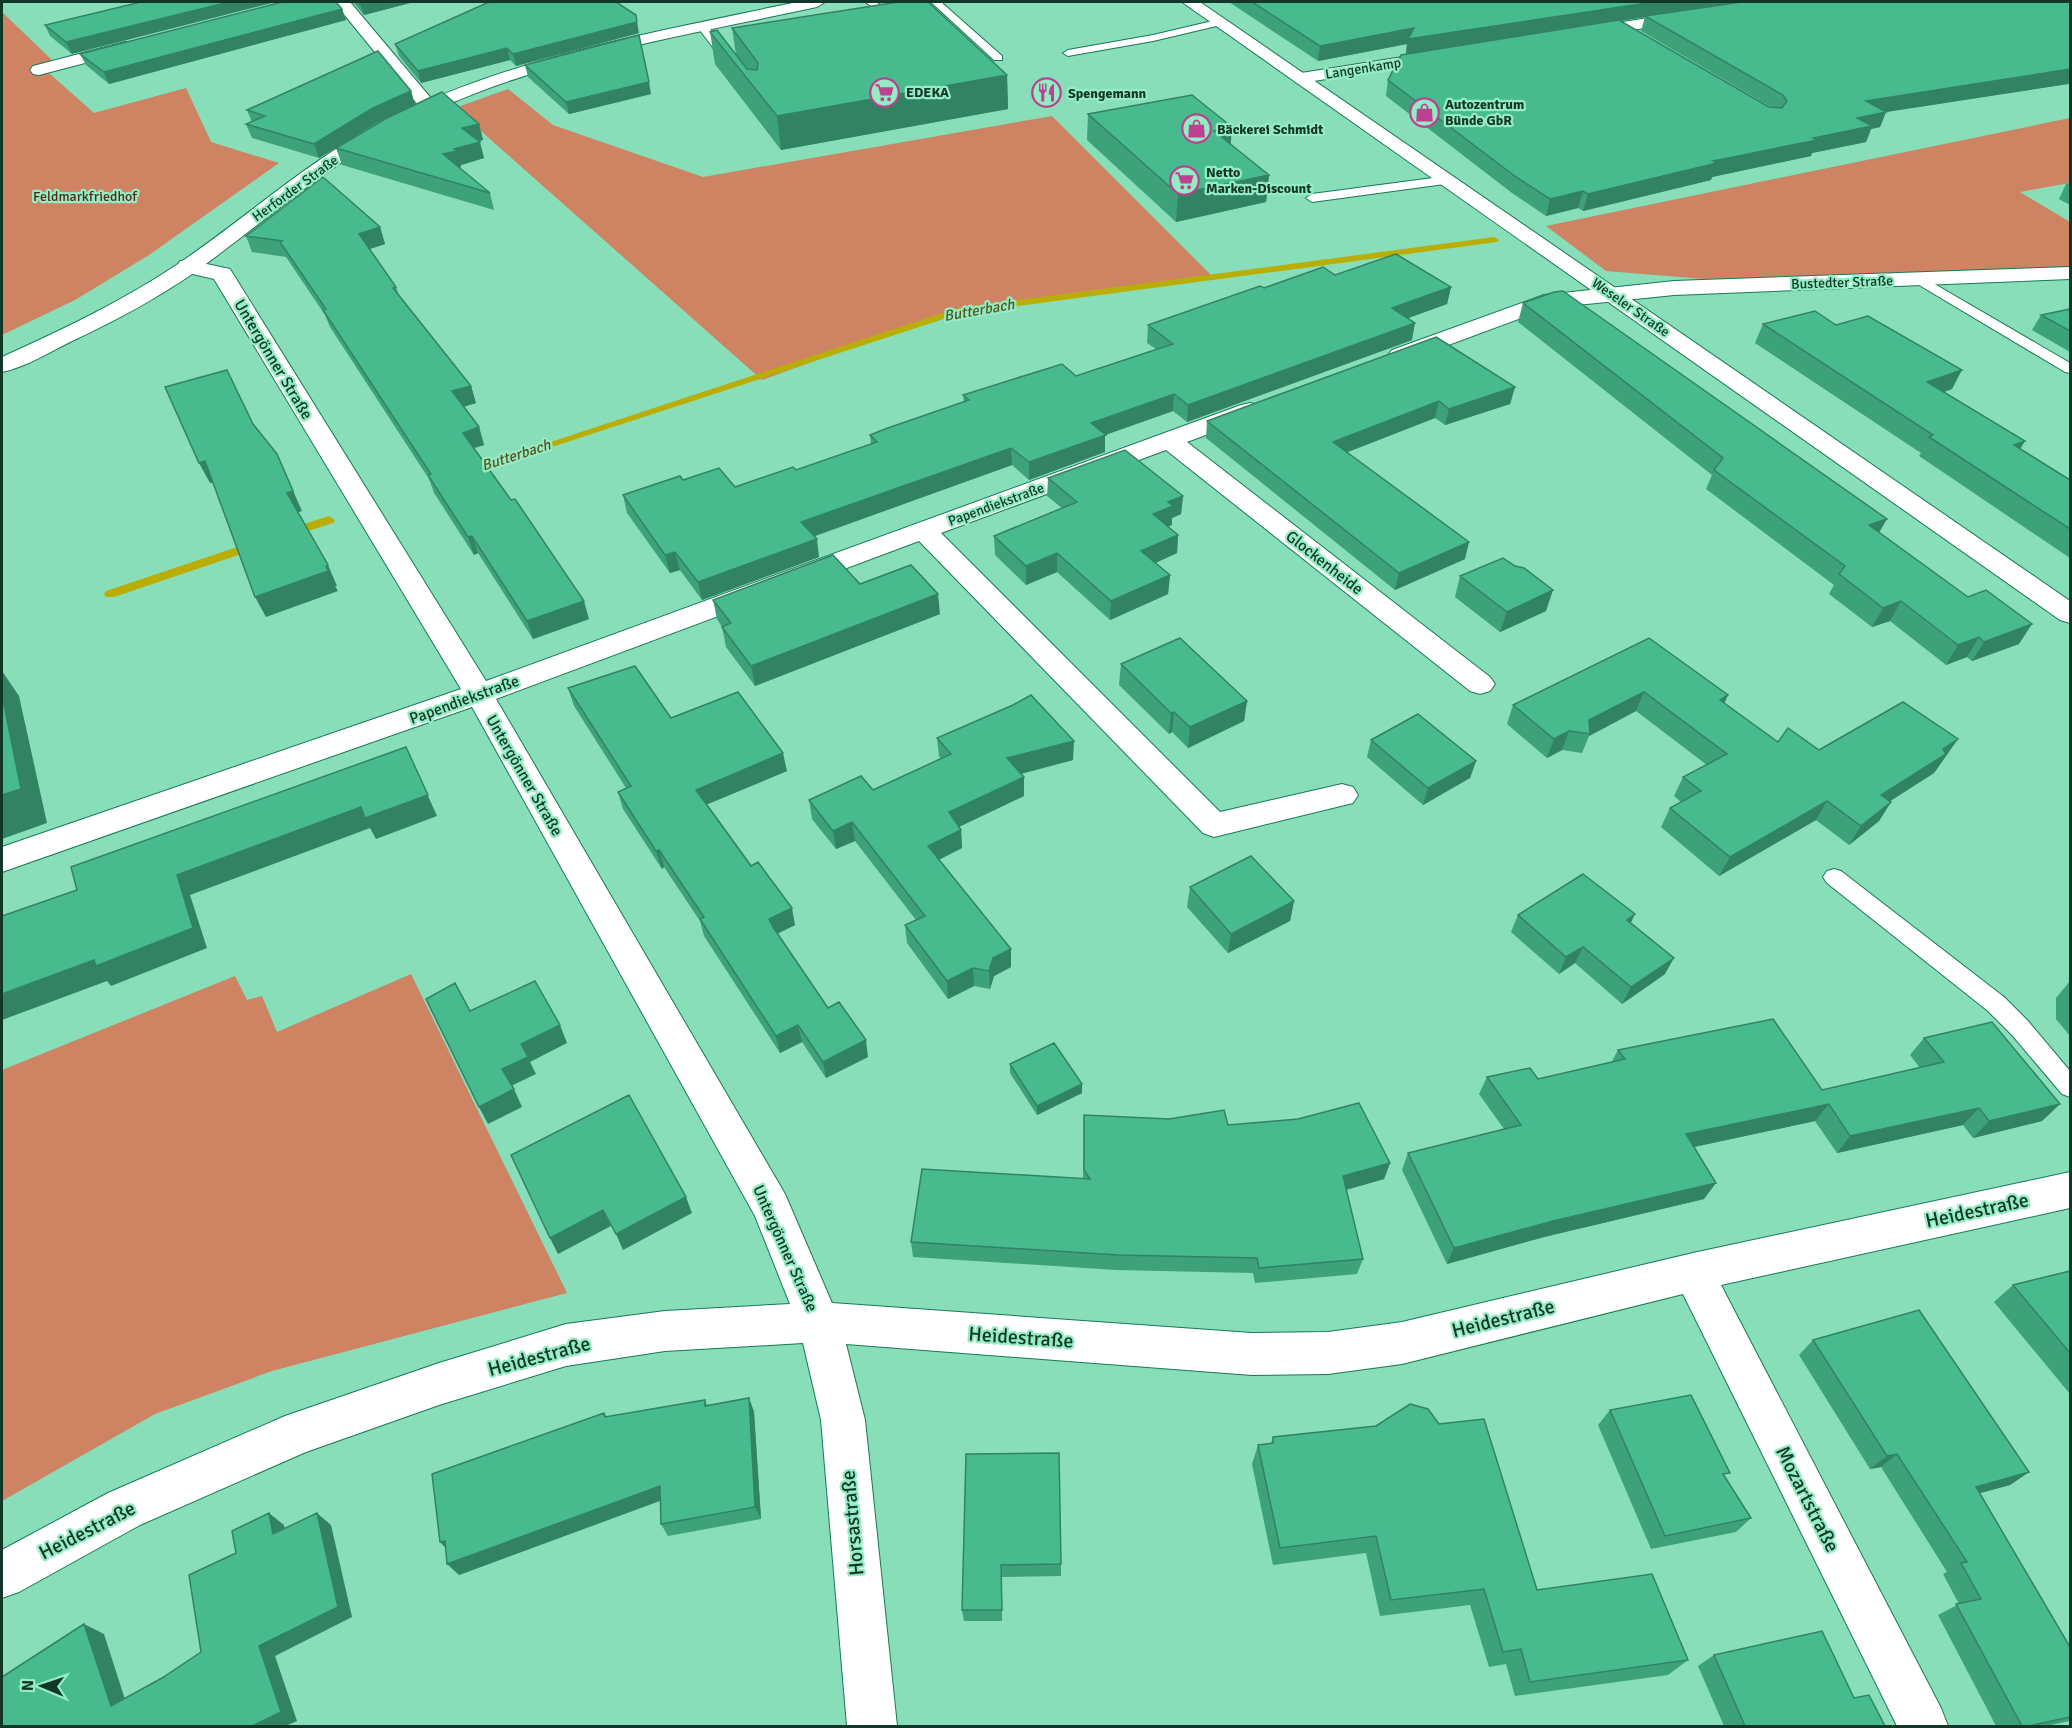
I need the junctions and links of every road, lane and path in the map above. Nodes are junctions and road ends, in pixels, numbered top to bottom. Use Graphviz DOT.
graph roads {
  1 [pos="342,2"];
  2 [pos="817,2"];
  3 [pos="870,2"];
  4 [pos="936,2"];
  5 [pos="1190,2"];
  6 [pos="915,4"];
  7 [pos="1705,14"];
  8 [pos="1221,22"];
  9 [pos="703,27"];
  10 [pos="1618,28"];
  11 [pos="1571,35"];
  12 [pos="1638,40"];
  13 [pos="141,43"];
  14 [pos="1068,53"];
  15 [pos="1454,54"];
  16 [pos="998,58"];
  17 [pos="39,70"];
  18 [pos="737,72"];
  19 [pos="1301,78"];
  20 [pos="429,107"];
  21 [pos="1448,180"];
  22 [pos="1312,198"];
  23 [pos="188,266"];
  24 [pos="2070,273"];
  25 [pos="1919,279"];
  26 [pos="1613,294"];
  27 [pos="1379,363"];
  28 [pos="2,365"];
  29 [pos="2070,369"];
  30 [pos="1268,404"];
  31 [pos="1169,440"];
  32 [pos="924,531"];
  33 [pos="2070,614"];
  34 [pos="1480,684"];
  35 [pos="479,694"];
  36 [pos="1342,795"];
  37 [pos="2,860"];
  38 [pos="1834,877"];
  39 [pos="2070,1087"];
  40 [pos="2070,1190"];
  41 [pos="1693,1272"];
  42 [pos="819,1322"];
  43 [pos="2,1575"];
  44 [pos="872,1726"];
  45 [pos="1923,1726"];
  1 -- 20 [label="street"];
  2 -- 9 [label="street, Herforder Straße"];
  3 -- 6 [label="lane"];
  4 -- 16 [label="lane"];
  5 -- 8 [label="street, Weseler Straße"];
  7 -- 10 [label="street"];
  8 -- 14 [label="lane"];
  8 -- 19 [label="street, Weseler Straße"];
  9 -- 18 [label="lane"];
  9 -- 20 [label="street, Herforder Straße"];
  10 -- 11 [label="street"];
  10 -- 12 [label="street"];
  13 -- 17 [label="street"];
  15 -- 19 [label="street, Langenkamp"];
  19 -- 21 [label="street, Weseler Straße"];
  20 -- 23 [label="street, Herforder Straße"];
  21 -- 22 [label="lane"];
  21 -- 26 [label="street, Weseler Straße"];
  23 -- 28 [label="street, Herforder Straße"];
  23 -- 35 [label="street, Untergönner Straße"];
  24 -- 25 [label="street, Bustedter Straße"];
  25 -- 26 [label="street, Bustedter Straße"];
  25 -- 29 [label="lane"];
  26 -- 27 [label="street"];
  26 -- 33 [label="street, Weseler Straße"];
  30 -- 31 [label="street, Papendiekstraße"];
  31 -- 32 [label="street, Papendiekstraße"];
  31 -- 34 [label="street, Glockenheide"];
  32 -- 35 [label="street, Papendiekstraße"];
  32 -- 36 [label="street, Papendiekstraße"];
  35 -- 37 [label="street, Papendiekstraße"];
  35 -- 42 [label="street, Untergönner Straße"];
  38 -- 39 [label="lane"];
  40 -- 41 [label="street, Heidestraße"];
  41 -- 42 [label="street, Heidestraße"];
  41 -- 45 [label="street, Mozartstraße"];
  42 -- 43 [label="street, Heidestraße"];
  42 -- 44 [label="street, Horsastraße"];
}
